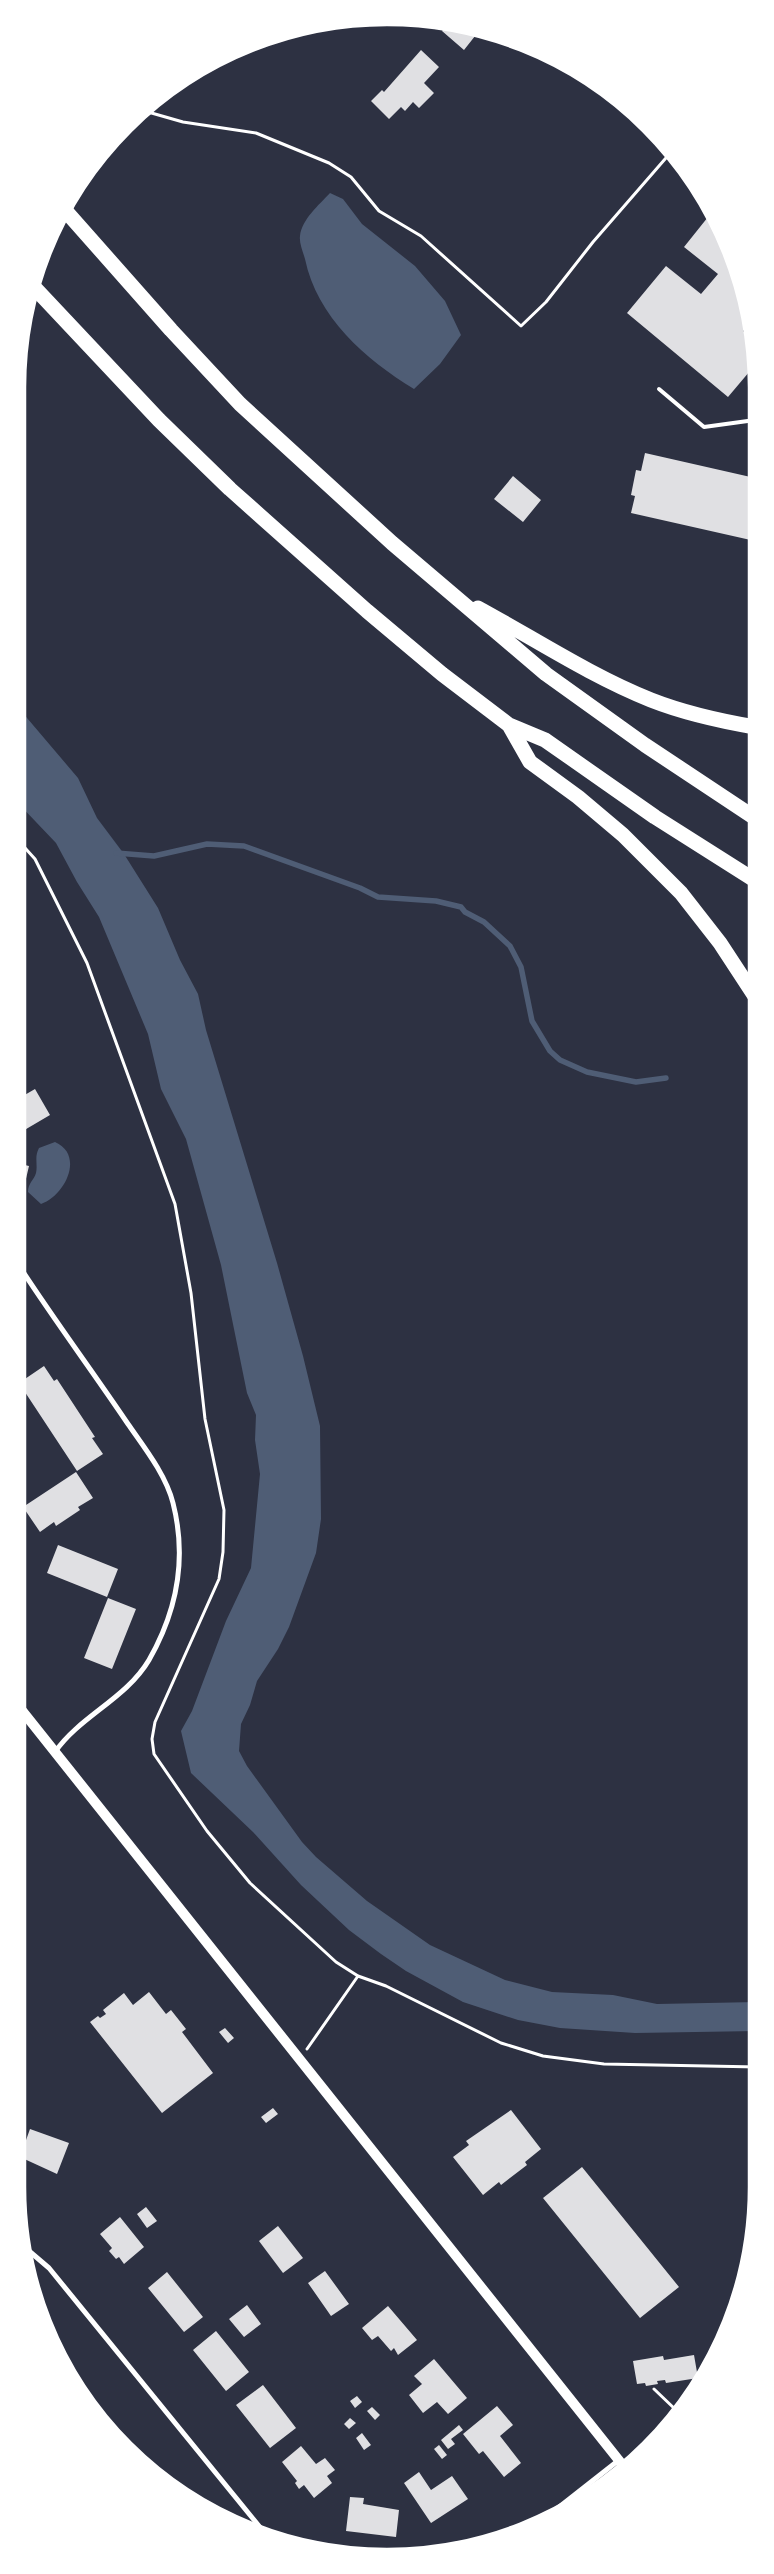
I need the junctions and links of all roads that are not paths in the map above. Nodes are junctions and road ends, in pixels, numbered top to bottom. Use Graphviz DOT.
graph roads {
  1 [pos="69,214"];
  2 [pos="38,291"];
  3 [pos="659,389"];
  4 [pos="749,421"];
  5 [pos="449,592"];
  6 [pos="509,725"];
  7 [pos="749,726"];
  8 [pos="749,814"];
  9 [pos="749,876"];
  10 [pos="749,987"];
  11 [pos="25,1274"];
  12 [pos="25,1714"];
  13 [pos="55,1752"];
  14 [pos="31,2253"];
  15 [pos="621,2463"];
  16 [pos="257,2524"];
  1 -- 5 [label="highway"];
  2 -- 6 [label="highway"];
  3 -- 4 [label="lane"];
  5 -- 7 [label="highway"];
  5 -- 8 [label="highway"];
  6 -- 9 [label="highway"];
  6 -- 10 [label="highway"];
  11 -- 13 [label="street"];
  12 -- 13 [label="main road"];
  13 -- 15 [label="main road"];
  14 -- 16 [label="street"];
}
